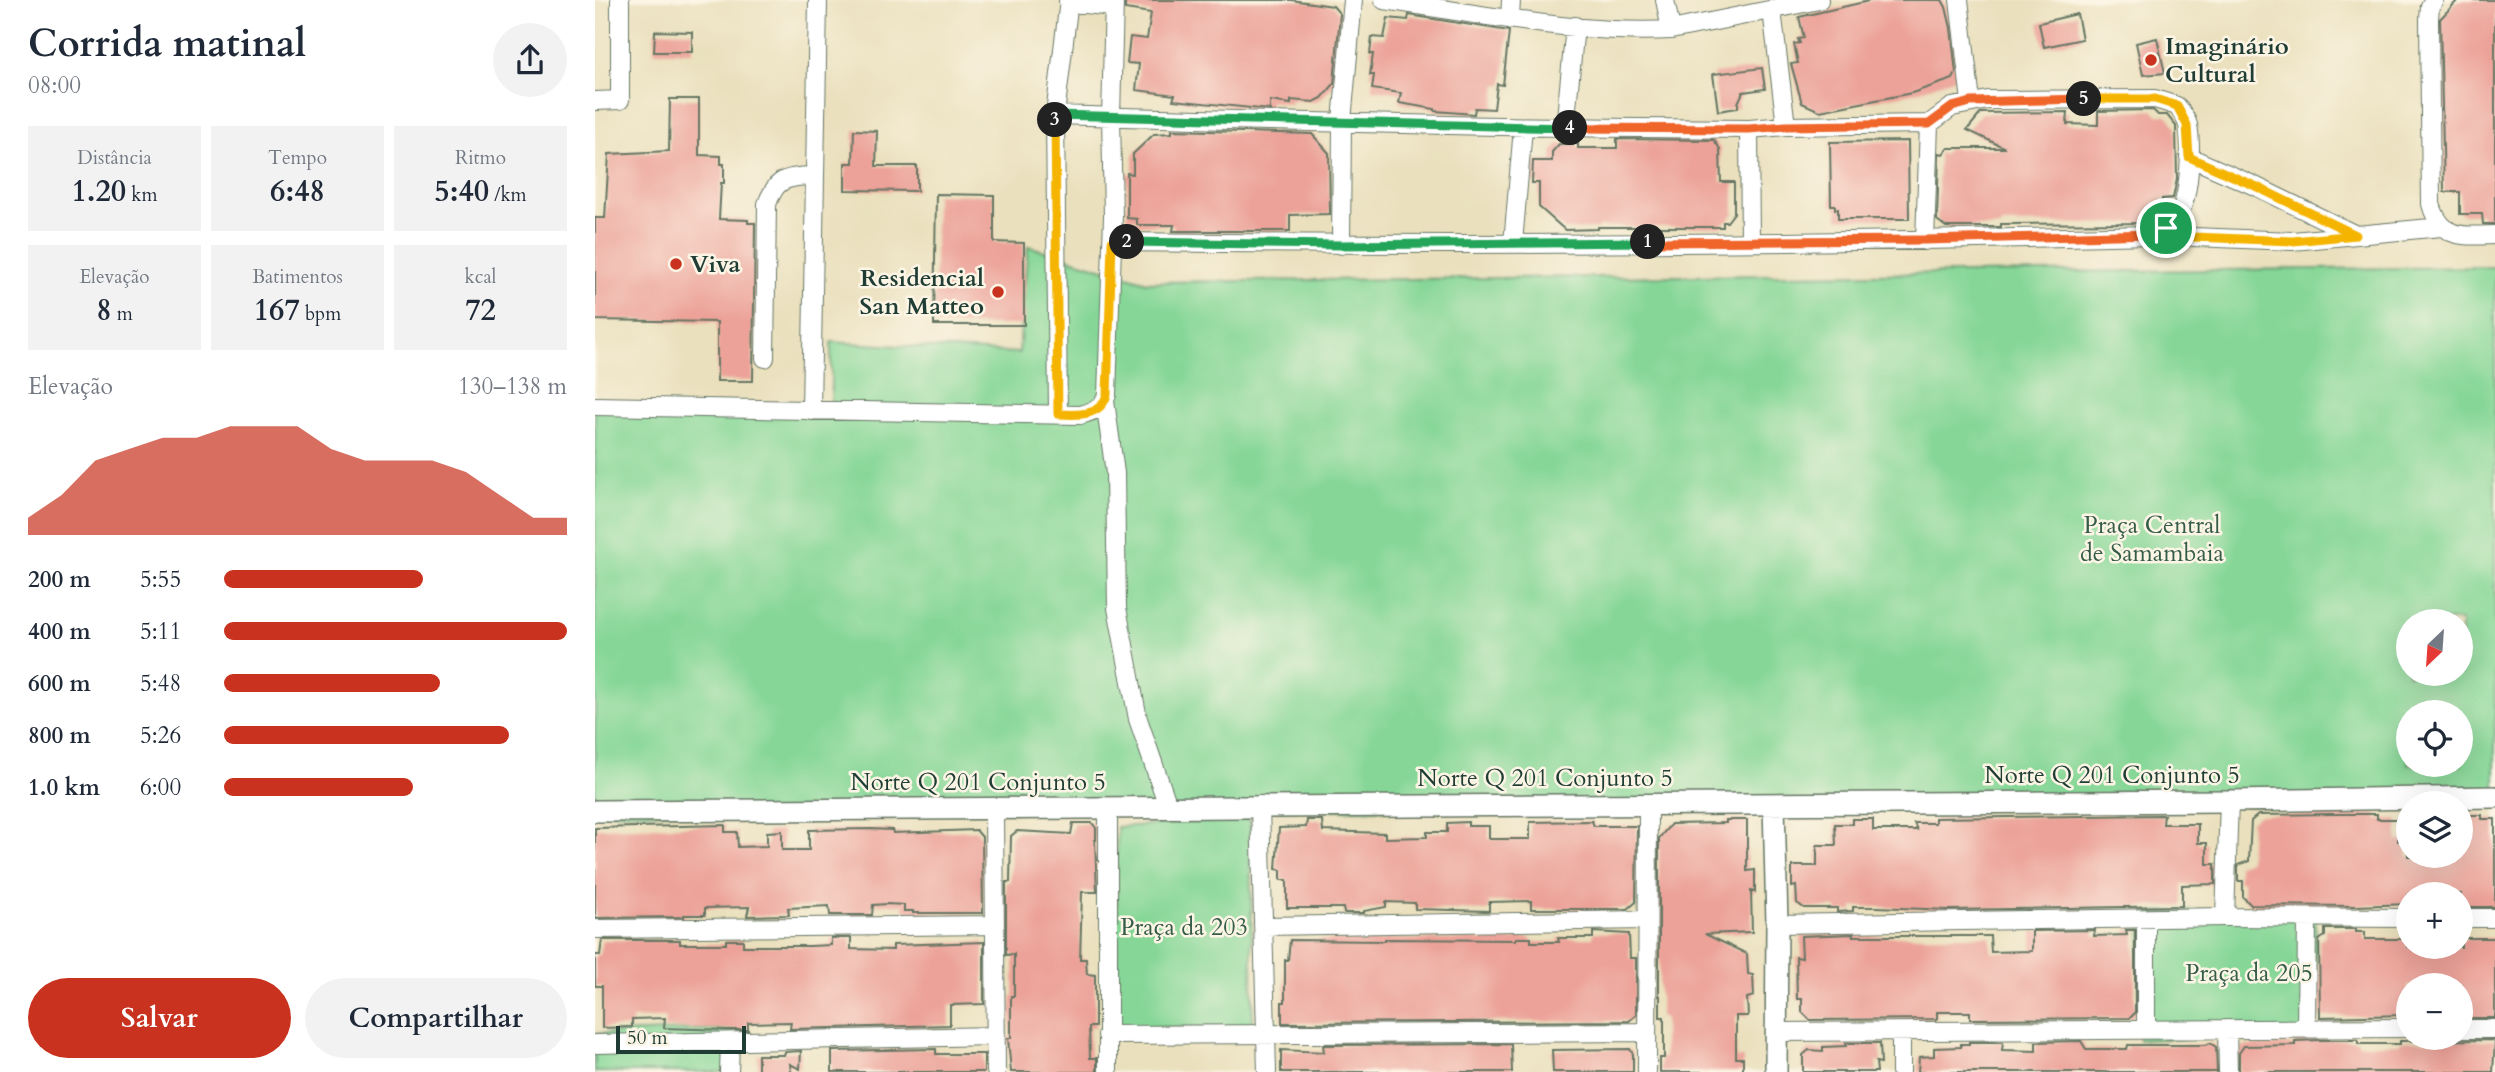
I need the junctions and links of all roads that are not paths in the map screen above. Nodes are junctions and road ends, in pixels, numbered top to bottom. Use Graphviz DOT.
graph roads {
  1 [pos="620,0"];
  2 [pos="818,0"];
  3 [pos="1353,0"];
  4 [pos="1384,0"];
  5 [pos="1665,0"];
  6 [pos="1819,0"];
  7 [pos="1959,0"];
  8 [pos="2434,0"];
  9 [pos="1068,1"];
  10 [pos="1113,3"];
  11 [pos="1511,9"];
  12 [pos="1772,10"];
  13 [pos="1575,26"];
  14 [pos="1671,30"];
  15 [pos="595,101"];
  16 [pos="1971,102"];
  17 [pos="1055,115"];
  18 [pos="1111,117"];
  19 [pos="1342,121"];
  20 [pos="1929,124"];
  21 [pos="1786,126"];
  22 [pos="1523,128"];
  23 [pos="1565,128"];
  24 [pos="1749,129"];
  25 [pos="2189,157"];
  26 [pos="815,175"];
  27 [pos="2441,227"];
  28 [pos="2166,228"];
  29 [pos="2356,235"];
  30 [pos="2495,235"];
  31 [pos="1925,240"];
  32 [pos="1750,241"];
  33 [pos="1112,242"];
  34 [pos="1513,243"];
  35 [pos="1341,245"];
  36 [pos="765,358"];
  37 [pos="1105,401"];
  38 [pos="595,406"];
  39 [pos="811,411"];
  40 [pos="1058,414"];
  41 [pos="2495,797"];
  42 [pos="2229,801"];
  43 [pos="1647,804"];
  44 [pos="1774,804"];
  45 [pos="1260,805"];
  46 [pos="1168,806"];
  47 [pos="1108,807"];
  48 [pos="994,808"];
  49 [pos="595,811"];
  50 [pos="2225,917"];
  51 [pos="2307,918"];
  52 [pos="2396,918"];
  53 [pos="2473,918"];
  54 [pos="2495,918"];
  55 [pos="1647,919"];
  56 [pos="2146,919"];
  57 [pos="1777,924"];
  58 [pos="995,925"];
  59 [pos="1263,926"];
  60 [pos="595,929"];
  61 [pos="2306,1028"];
  62 [pos="2396,1028"];
  63 [pos="2227,1029"];
  64 [pos="2473,1029"];
  65 [pos="2495,1029"];
  66 [pos="2146,1030"];
  67 [pos="1647,1032"];
  68 [pos="1777,1032"];
  69 [pos="1901,1032"];
  70 [pos="1267,1034"];
  71 [pos="1107,1035"];
  72 [pos="996,1036"];
  73 [pos="730,1042"];
  74 [pos="595,1044"];
  75 [pos="729,1072"];
  76 [pos="996,1072"];
  77 [pos="1108,1072"];
  78 [pos="1267,1072"];
  79 [pos="1647,1072"];
  80 [pos="1776,1072"];
  81 [pos="1901,1072"];
  82 [pos="2228,1072"];
  1 -- 15 [label="street"];
  2 -- 26 [label="street"];
  3 -- 19 [label="street"];
  4 -- 11 [label="street"];
  5 -- 14 [label="street"];
  6 -- 12 [label="street"];
  7 -- 16 [label="street"];
  8 -- 27 [label="street"];
  9 -- 10 [label="street"];
  9 -- 17 [label="street"];
  10 -- 18 [label="street"];
  11 -- 13 [label="street"];
  12 -- 14 [label="street"];
  12 -- 21 [label="street"];
  13 -- 14 [label="street"];
  13 -- 23 [label="street"];
  16 -- 20 [label="street"];
  16 -- 25 [label="street"];
  17 -- 18 [label="street"];
  17 -- 40 [label="street"];
  18 -- 19 [label="street"];
  18 -- 33 [label="street"];
  19 -- 22 [label="street"];
  19 -- 35 [label="street"];
  20 -- 21 [label="street"];
  20 -- 31 [label="street"];
  21 -- 24 [label="street"];
  22 -- 23 [label="street"];
  22 -- 34 [label="street"];
  23 -- 24 [label="street"];
  24 -- 32 [label="street"];
  25 -- 28 [label="street"];
  25 -- 29 [label="street"];
  26 -- 36 [label="street"];
  26 -- 39 [label="street"];
  27 -- 29 [label="street"];
  27 -- 30 [label="street"];
  28 -- 29 [label="street"];
  28 -- 31 [label="street"];
  31 -- 32 [label="street"];
  32 -- 34 [label="street"];
  33 -- 35 [label="street"];
  33 -- 37 [label="street"];
  34 -- 35 [label="street"];
  37 -- 40 [label="street"];
  37 -- 46 [label="street"];
  38 -- 39 [label="street"];
  39 -- 40 [label="street"];
  41 -- 42 [label="street, Norte Q 201 Conjunto 5"];
  42 -- 44 [label="street, Norte Q 201 Conjunto 5"];
  42 -- 50 [label="street"];
  43 -- 44 [label="street, Norte Q 201 Conjunto 5"];
  43 -- 45 [label="street, Norte Q 201 Conjunto 5"];
  43 -- 55 [label="street"];
  44 -- 57 [label="street"];
  45 -- 46 [label="street, Norte Q 201 Conjunto 5"];
  45 -- 59 [label="street"];
  46 -- 47 [label="street, Norte Q 201 Conjunto 5"];
  47 -- 48 [label="street, Norte Q 201 Conjunto 5"];
  47 -- 71 [label="street"];
  48 -- 49 [label="street, Norte Q 201 Conjunto 5"];
  48 -- 58 [label="street"];
  50 -- 51 [label="street"];
  50 -- 56 [label="street"];
  51 -- 52 [label="street"];
  51 -- 61 [label="street"];
  53 -- 54 [label="street"];
  55 -- 59 [label="street"];
  55 -- 67 [label="street"];
  56 -- 57 [label="street"];
  56 -- 66 [label="street"];
  57 -- 68 [label="street"];
  58 -- 60 [label="street"];
  58 -- 72 [label="street"];
  59 -- 70 [label="street"];
  61 -- 62 [label="street"];
  61 -- 63 [label="street"];
  63 -- 66 [label="street"];
  63 -- 82 [label="street"];
  64 -- 65 [label="street"];
  66 -- 69 [label="street"];
  67 -- 70 [label="street"];
  67 -- 79 [label="street"];
  68 -- 69 [label="street"];
  68 -- 80 [label="street"];
  69 -- 81 [label="street"];
  70 -- 71 [label="street"];
  70 -- 78 [label="street"];
  71 -- 77 [label="street"];
  72 -- 73 [label="street"];
  72 -- 76 [label="street"];
  73 -- 74 [label="street"];
  73 -- 75 [label="street"];
}
